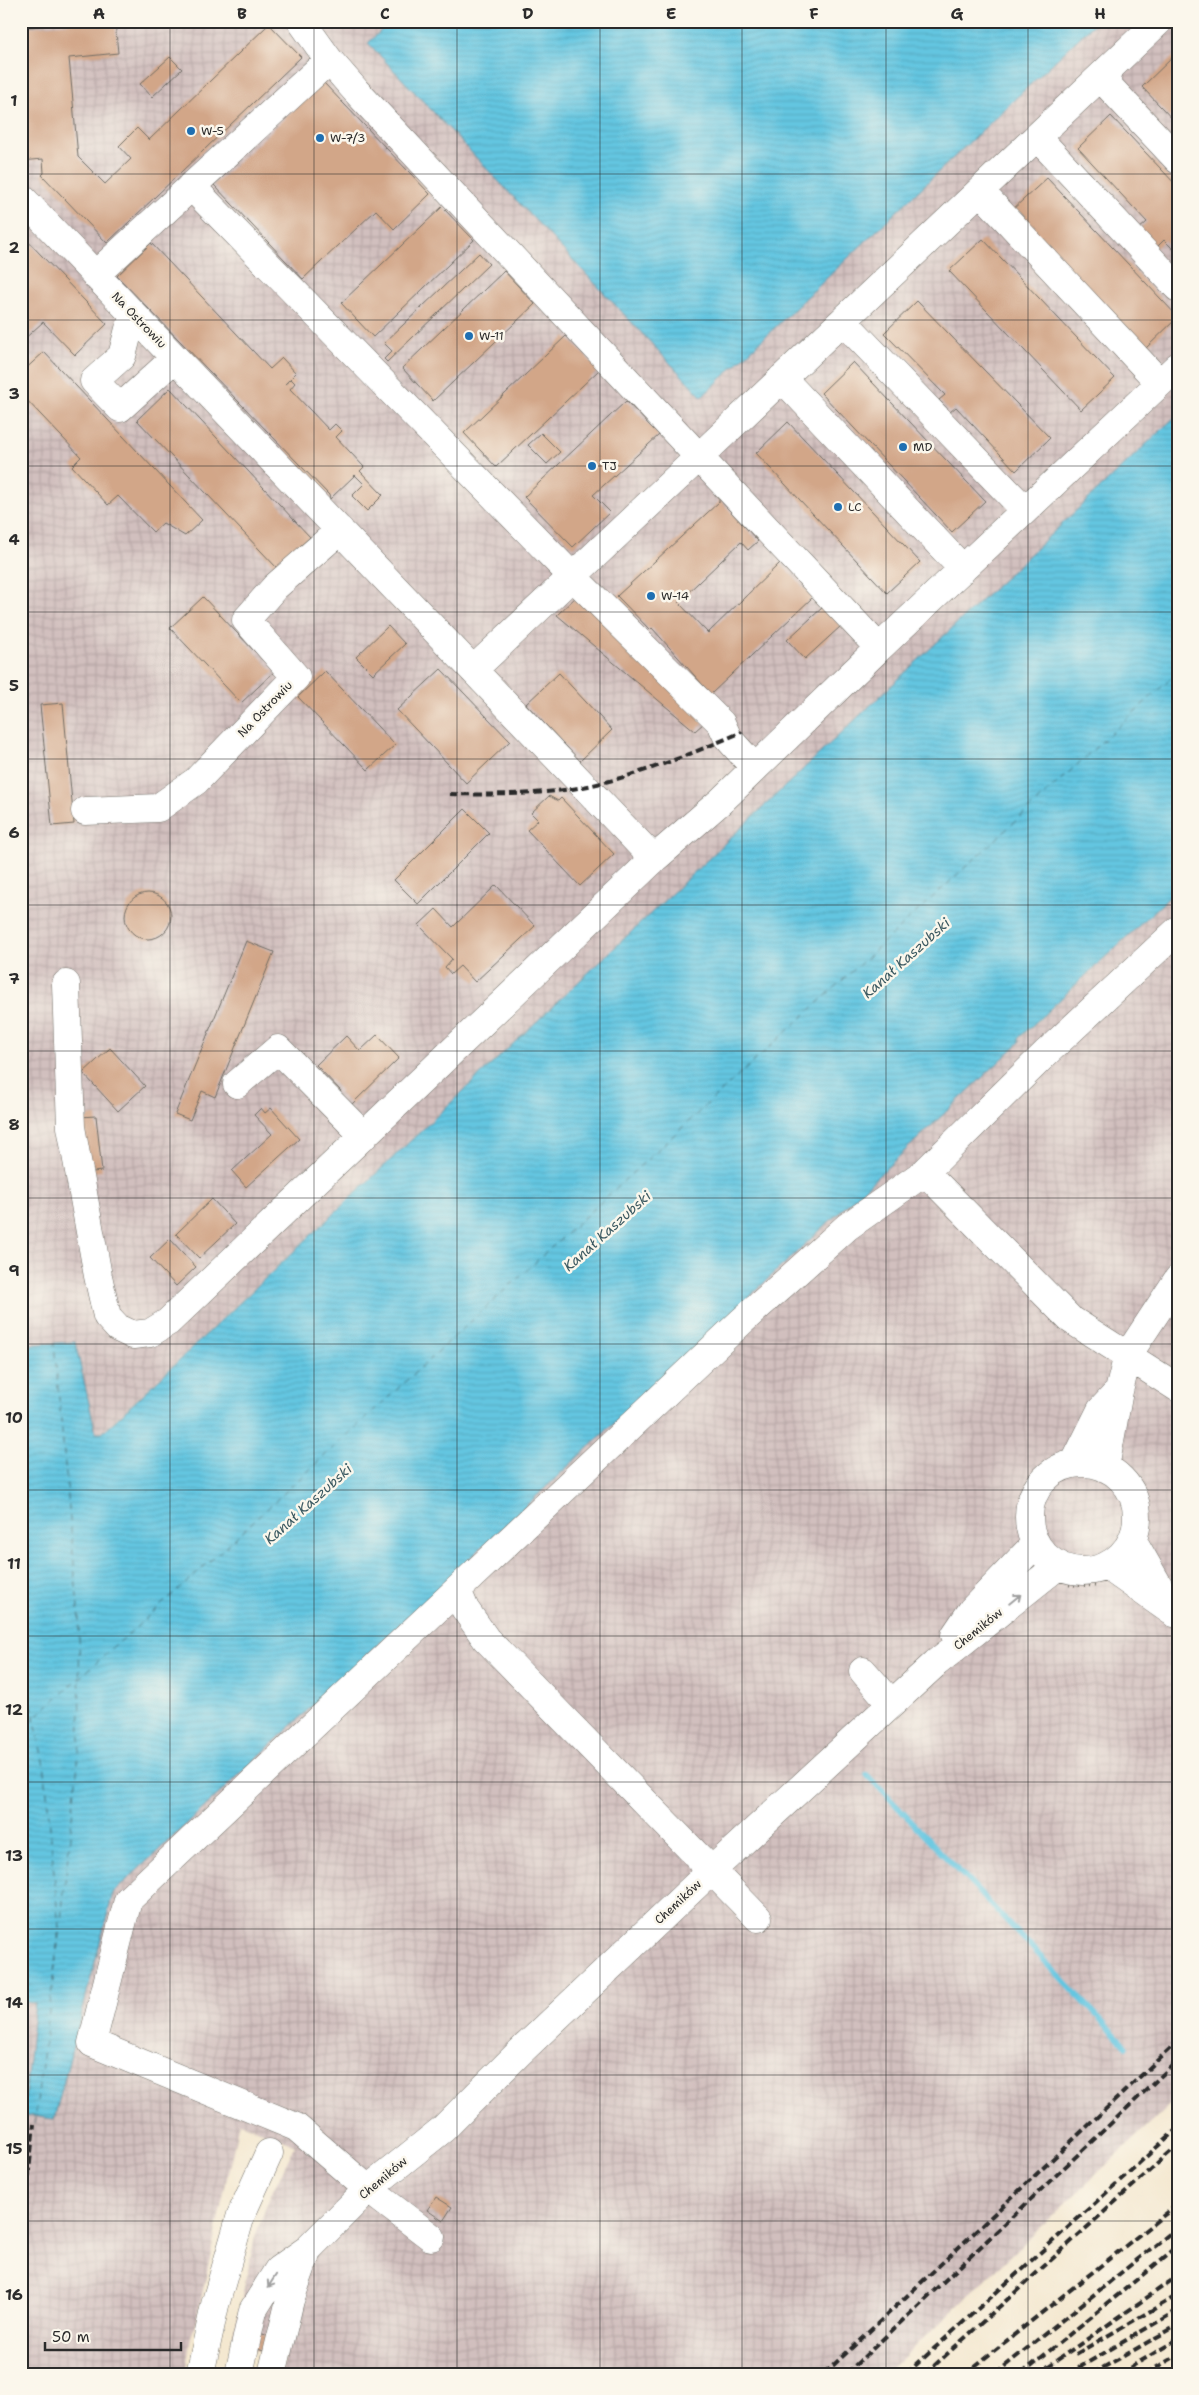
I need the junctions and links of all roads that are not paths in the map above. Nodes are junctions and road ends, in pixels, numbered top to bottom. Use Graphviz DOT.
graph roads {
  1 [pos="301,21"];
  2 [pos="1159,21"];
  3 [pos="329,60"];
  4 [pos="1100,77"];
  5 [pos="1037,137"];
  6 [pos="1178,160"];
  7 [pos="191,186"];
  8 [pos="980,191"];
  9 [pos="21,197"];
  10 [pos="95,275"];
  11 [pos="1178,288"];
  12 [pos="139,320"];
  13 [pos="843,320"];
  14 [pos="176,358"];
  15 [pos="1169,374"];
  16 [pos="782,378"];
  17 [pos="699,456"];
  18 [pos="1025,510"];
  19 [pos="340,530"];
  20 [pos="963,569"];
  21 [pos="572,576"];
  22 [pos="879,648"];
  23 [pos="473,670"];
  24 [pos="755,768"];
  25 [pos="85,810"];
  26 [pos="654,860"];
  27 [pos="1178,930"];
  28 [pos="66,984"];
  29 [pos="237,1084"];
  30 [pos="364,1136"];
  31 [pos="925,1172"];
  32 [pos="1178,1279"];
  33 [pos="1128,1355"];
  34 [pos="1178,1388"];
  35 [pos="1119,1391"];
  36 [pos="1074,1464"];
  37 [pos="1105,1468"];
  38 [pos="1132,1539"];
  39 [pos="1036,1543"];
  40 [pos="1059,1565"];
  41 [pos="1107,1566"];
  42 [pos="457,1590"];
  43 [pos="936,1662"];
  44 [pos="863,1671"];
  45 [pos="892,1703"];
  46 [pos="711,1871"];
  47 [pos="758,1918"];
  48 [pos="269,2153"];
  49 [pos="368,2190"];
  50 [pos="431,2237"];
  51 [pos="308,2249"];
  52 [pos="200,2374"];
  53 [pos="240,2374"];
  54 [pos="272,2374"];
  1 -- 3 [label="lane"];
  2 -- 4 [label="lane"];
  3 -- 7 [label="lane"];
  3 -- 17 [label="lane"];
  4 -- 5 [label="lane"];
  4 -- 6 [label="lane"];
  5 -- 8 [label="lane"];
  5 -- 11 [label="lane"];
  7 -- 10 [label="lane"];
  7 -- 21 [label="lane"];
  8 -- 13 [label="lane"];
  8 -- 15 [label="lane"];
  9 -- 10 [label="lane, Na Ostrowiu"];
  10 -- 12 [label="lane, Na Ostrowiu"];
  12 -- 14 [label="lane, Na Ostrowiu"];
  12 -- 14 [label="lane"];
  13 -- 16 [label="lane"];
  13 -- 18 [label="lane"];
  14 -- 19 [label="lane, Na Ostrowiu"];
  15 -- 18 [label="lane"];
  16 -- 17 [label="lane"];
  16 -- 20 [label="lane"];
  17 -- 21 [label="lane"];
  17 -- 22 [label="lane"];
  18 -- 20 [label="lane"];
  19 -- 23 [label="lane, Na Ostrowiu"];
  19 -- 25 [label="lane, Na Ostrowiu"];
  20 -- 22 [label="lane"];
  21 -- 23 [label="lane"];
  21 -- 24 [label="lane"];
  22 -- 24 [label="lane"];
  23 -- 26 [label="lane, Na Ostrowiu"];
  24 -- 26 [label="lane"];
  26 -- 30 [label="lane"];
  27 -- 31 [label="lane"];
  28 -- 30 [label="lane"];
  29 -- 30 [label="lane"];
  31 -- 33 [label="lane"];
  31 -- 42 [label="lane"];
  32 -- 33 [label="lane"];
  33 -- 34 [label="lane"];
  33 -- 35 [label="lane"];
  35 -- 36 [label="lane"];
  35 -- 37 [label="lane"];
  36 -- 37 [label="lane"];
  36 -- 39 [label="lane"];
  37 -- 38 [label="lane"];
  38 -- 41 [label="lane"];
  38 -- 41 [label="lane"];
  39 -- 40 [label="lane"];
  39 -- 43 [label="lane"];
  40 -- 41 [label="lane"];
  43 -- 40 [label="lane, Chemików, one-way"];
  42 -- 46 [label="lane"];
  42 -- 49 [label="lane"];
  43 -- 45 [label="lane, Chemików"];
  44 -- 45 [label="lane"];
  45 -- 46 [label="lane, Chemików"];
  46 -- 47 [label="lane"];
  46 -- 49 [label="lane, Chemików"];
  48 -- 52 [label="lane"];
  49 -- 50 [label="lane"];
  49 -- 51 [label="lane, Chemików"];
  51 -- 53 [label="lane, Chemików, one-way"];
  51 -- 54 [label="lane, Chemików"];
}
